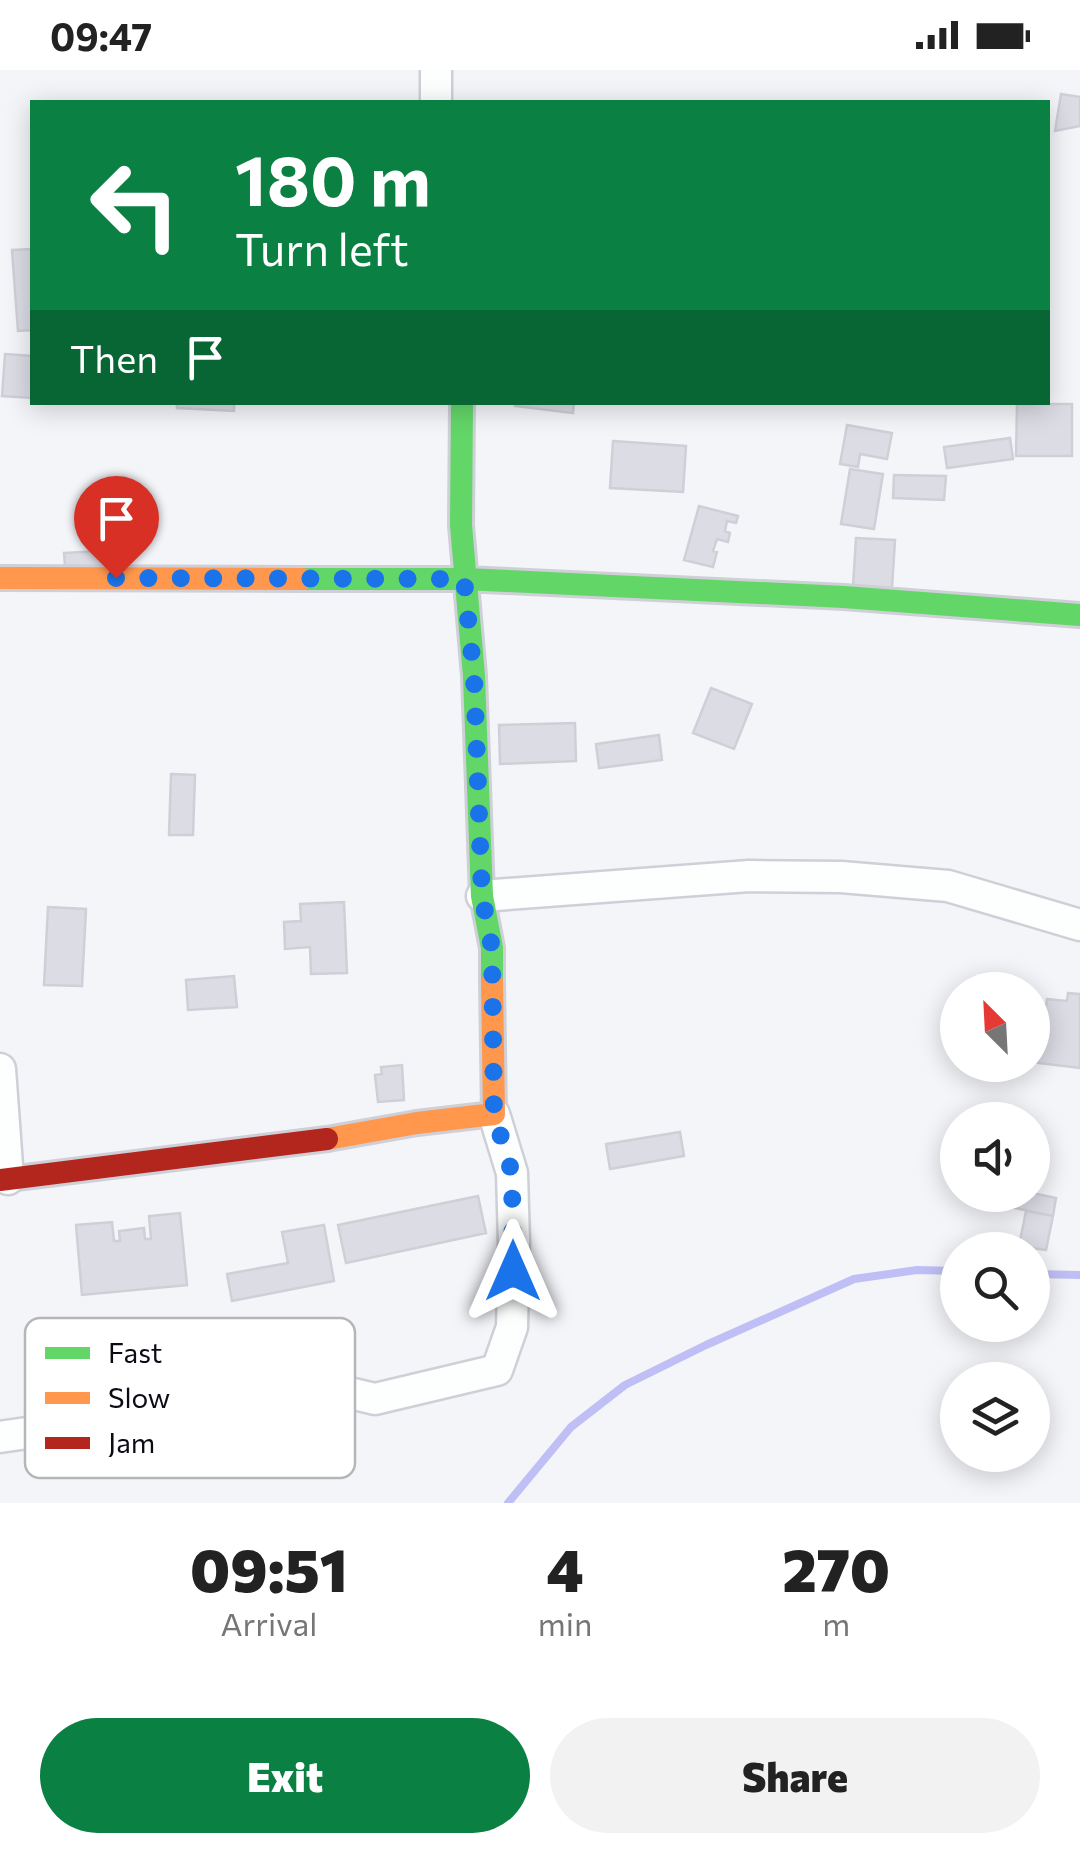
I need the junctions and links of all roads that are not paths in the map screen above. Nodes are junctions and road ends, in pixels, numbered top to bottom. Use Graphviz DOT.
graph roads {
  1 [pos="436,70"];
  2 [pos="436,100"];
  3 [pos="462,405"];
  4 [pos="0,578"];
  5 [pos="464,579"];
  6 [pos="1080,614"];
  7 [pos="482,896"];
  8 [pos="1080,925"];
  9 [pos="0,1069"];
  10 [pos="494,1114"];
  11 [pos="4,1180"];
  12 [pos="355,1394"];
  13 [pos="25,1433"];
  14 [pos="0,1437"];
  1 -- 2 [label="street"];
  3 -- 5 [label="street"];
  4 -- 5 [label="street"];
  5 -- 6 [label="street"];
  5 -- 7 [label="street"];
  7 -- 8 [label="street"];
  7 -- 10 [label="street"];
  9 -- 11 [label="street"];
  10 -- 11 [label="street"];
  10 -- 12 [label="street"];
  13 -- 14 [label="street"];
}
